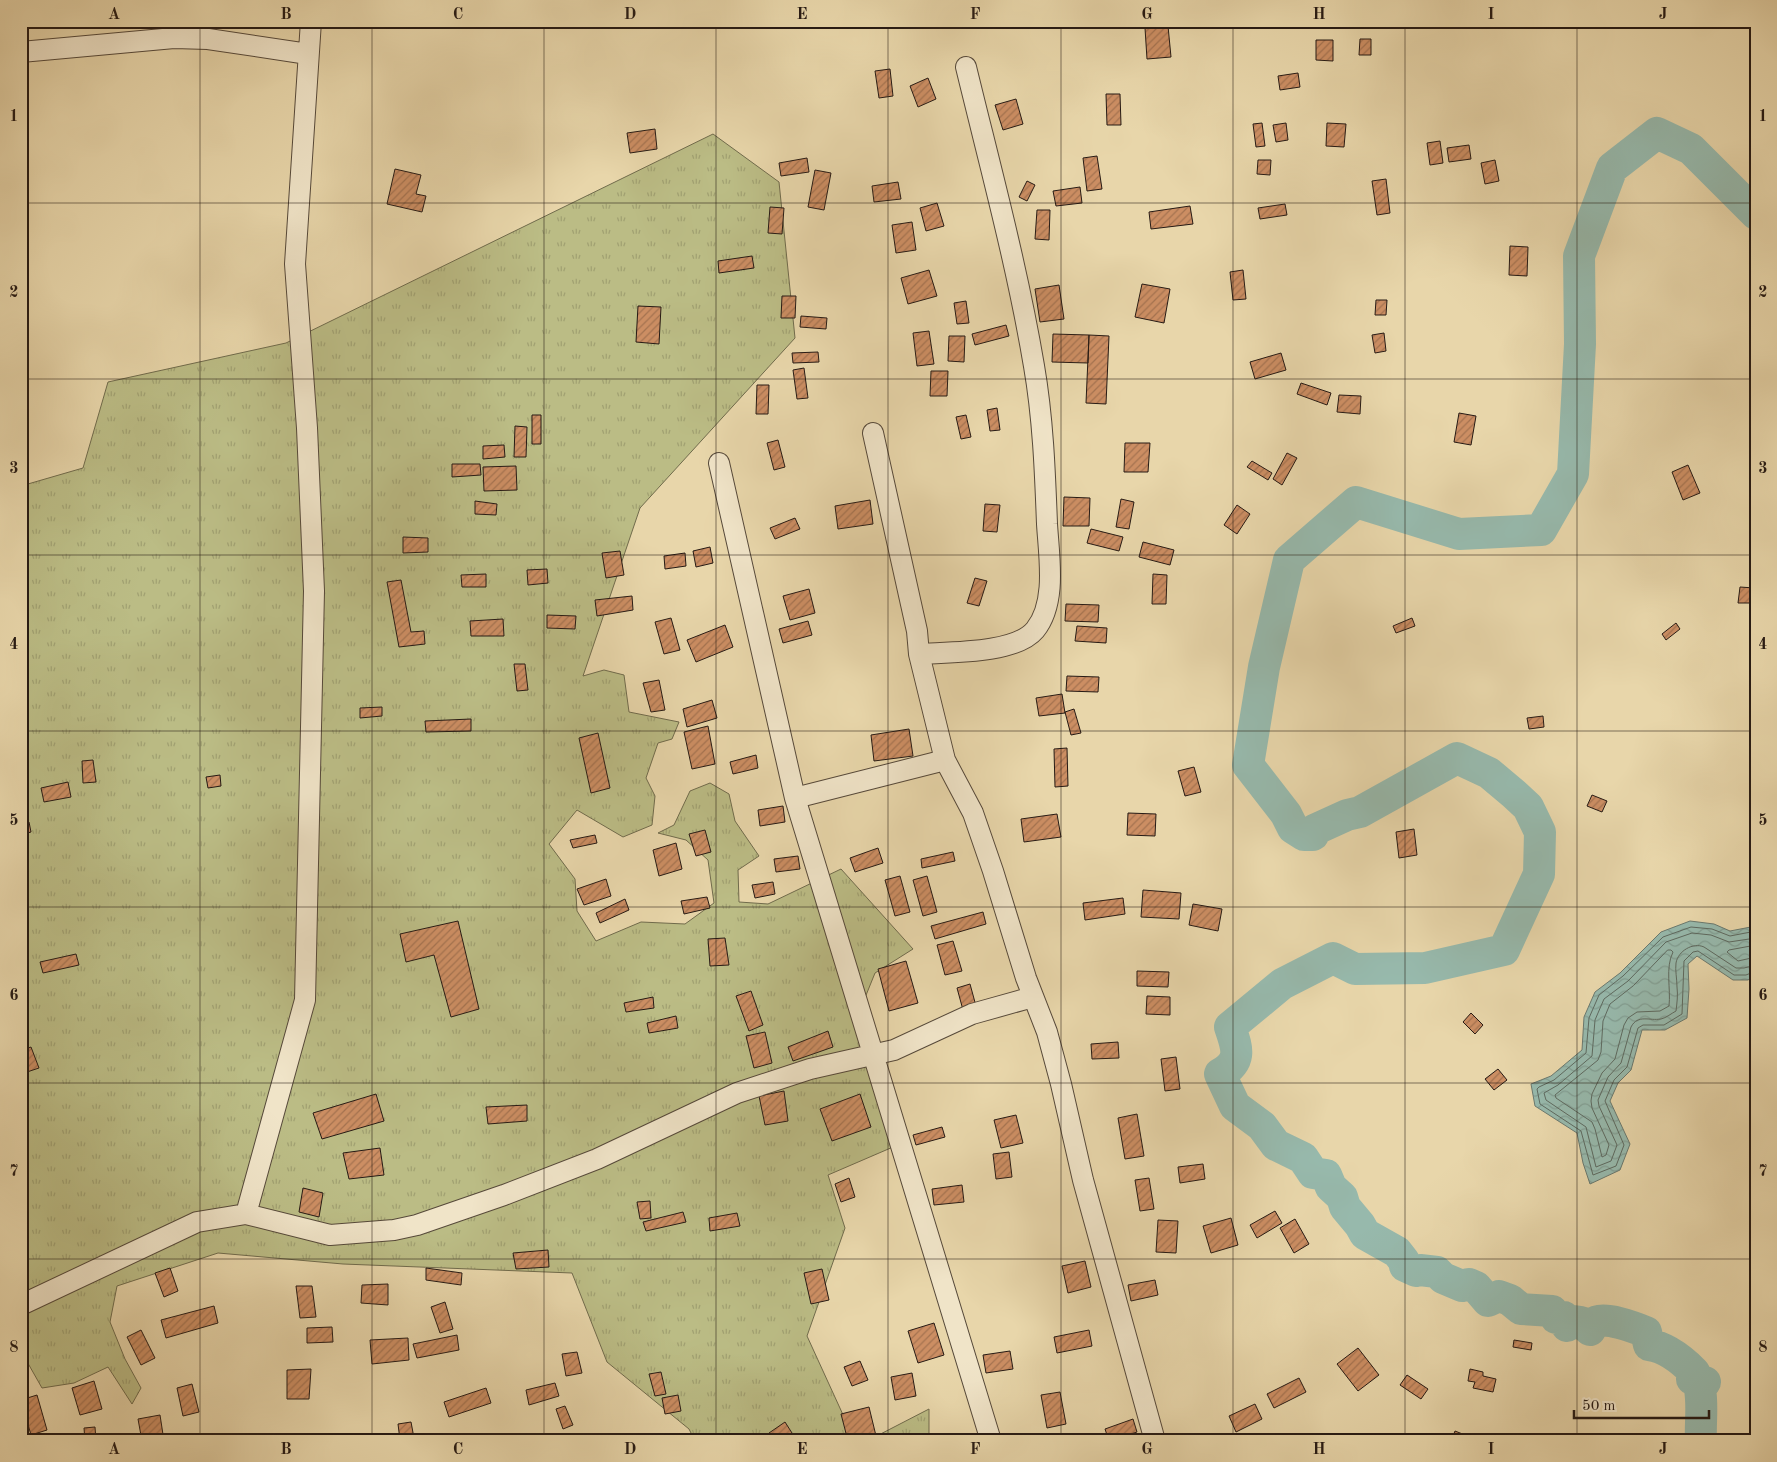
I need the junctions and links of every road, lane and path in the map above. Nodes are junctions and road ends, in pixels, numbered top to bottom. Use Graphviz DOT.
graph roads {
  1 [pos="311,21"];
  2 [pos="21,52"];
  3 [pos="308,54"];
  4 [pos="966,67"];
  5 [pos="873,433"];
  6 [pos="719,463"];
  7 [pos="919,654"];
  8 [pos="945,760"];
  9 [pos="795,798"];
  10 [pos="1032,997"];
  11 [pos="874,1056"];
  12 [pos="246,1214"];
  13 [pos="21,1305"];
  14 [pos="991,1441"];
  15 [pos="1155,1441"];
  1 -- 3 [label="street"];
  2 -- 3 [label="street"];
  3 -- 12 [label="street"];
  4 -- 7 [label="street"];
  5 -- 7 [label="street"];
  6 -- 9 [label="street"];
  7 -- 8 [label="street"];
  8 -- 9 [label="street"];
  8 -- 10 [label="street"];
  9 -- 11 [label="street"];
  10 -- 11 [label="street"];
  10 -- 15 [label="street"];
  11 -- 12 [label="street"];
  11 -- 14 [label="street"];
  12 -- 13 [label="street"];
}
